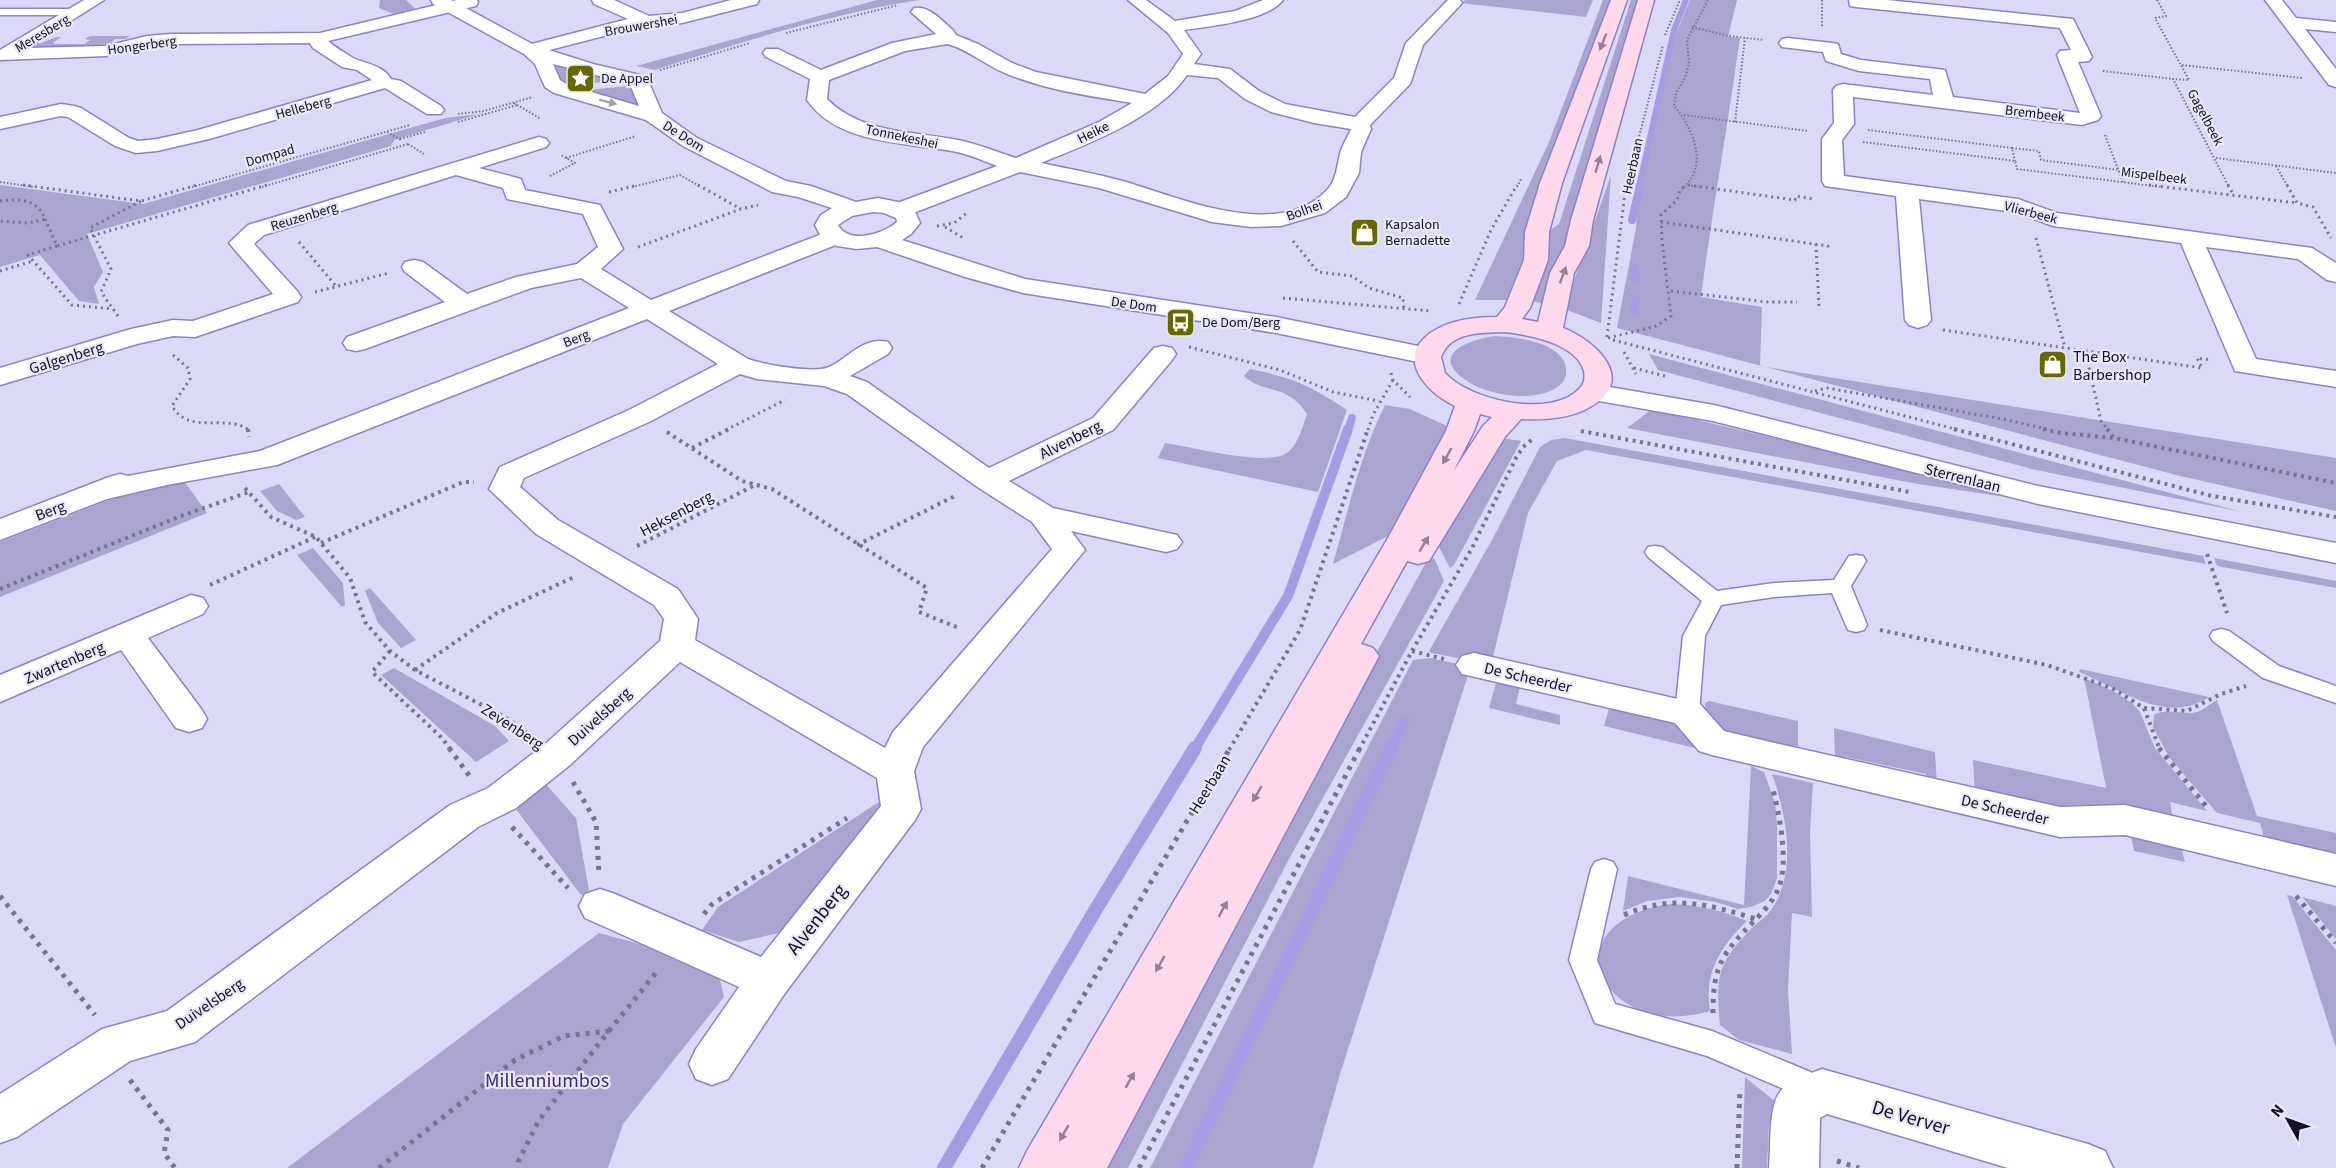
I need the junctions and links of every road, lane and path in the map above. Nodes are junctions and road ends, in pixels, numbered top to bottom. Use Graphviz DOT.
graph roads {
  1 [pos="96,0"];
  2 [pos="600,0"];
  3 [pos="751,0"];
  4 [pos="1136,0"];
  5 [pos="1275,0"];
  6 [pos="1619,0"];
  7 [pos="1646,0"];
  8 [pos="1680,0"];
  9 [pos="1708,0"];
  10 [pos="2036,0"];
  11 [pos="2157,0"];
  12 [pos="2273,0"];
  13 [pos="470,2"];
  14 [pos="1856,2"];
  15 [pos="445,3"];
  16 [pos="1454,3"];
  17 [pos="1916,4"];
  18 [pos="371,9"];
  19 [pos="0,12"];
  20 [pos="77,12"];
  21 [pos="920,12"];
  22 [pos="300,21"];
  23 [pos="645,21"];
  24 [pos="2045,21"];
  25 [pos="387,22"];
  26 [pos="2292,23"];
  27 [pos="1173,26"];
  28 [pos="1692,27"];
  29 [pos="2336,27"];
  30 [pos="274,37"];
  31 [pos="320,38"];
  32 [pos="1745,38"];
  33 [pos="948,39"];
  34 [pos="1788,43"];
  35 [pos="531,50"];
  36 [pos="772,53"];
  37 [pos="3,54"];
  38 [pos="2181,65"];
  39 [pos="2072,68"];
  40 [pos="1186,69"];
  41 [pos="820,77"];
  42 [pos="2303,78"];
  43 [pos="2174,79"];
  44 [pos="2336,81"];
  45 [pos="382,82"];
  46 [pos="542,94"];
  47 [pos="1152,101"];
  48 [pos="1944,102"];
  49 [pos="434,110"];
  50 [pos="454,115"];
  51 [pos="1684,115"];
  52 [pos="653,116"];
  53 [pos="2087,117"];
  54 [pos="1735,122"];
  55 [pos="0,123"];
  56 [pos="1360,124"];
  57 [pos="410,126"];
  58 [pos="387,132"];
  59 [pos="1837,133"];
  60 [pos="637,135"];
  61 [pos="539,143"];
  62 [pos="408,144"];
  63 [pos="2012,148"];
  64 [pos="565,158"];
  65 [pos="2216,158"];
  66 [pos="2015,161"];
  67 [pos="1015,165"];
  68 [pos="2276,166"];
  69 [pos="454,170"];
  70 [pos="2119,170"];
  71 [pos="2336,173"];
  72 [pos="0,182"];
  73 [pos="5,182"];
  74 [pos="2123,182"];
  75 [pos="1688,185"];
  76 [pos="0,187"];
  77 [pos="1907,191"];
  78 [pos="2233,195"];
  79 [pos="1818,200"];
  80 [pos="0,201"];
  81 [pos="568,203"];
  82 [pos="2297,203"];
  83 [pos="762,204"];
  84 [pos="741,209"];
  85 [pos="2028,210"];
  86 [pos="45,219"];
  87 [pos="903,219"];
  88 [pos="1275,219"];
  89 [pos="840,220"];
  90 [pos="0,221"];
  91 [pos="282,222"];
  92 [pos="1661,222"];
  93 [pos="937,226"];
  94 [pos="945,227"];
  95 [pos="2190,238"];
  96 [pos="880,240"];
  97 [pos="1816,244"];
  98 [pos="57,246"];
  99 [pos="2336,246"];
  100 [pos="611,249"];
  101 [pos="1828,250"];
  102 [pos="33,261"];
  103 [pos="414,267"];
  104 [pos="585,270"];
  105 [pos="0,271"];
  106 [pos="2336,275"];
  107 [pos="335,285"];
  108 [pos="1671,291"];
  109 [pos="288,297"];
  110 [pos="1797,302"];
  111 [pos="464,304"];
  112 [pos="1819,306"];
  113 [pos="114,309"];
  114 [pos="648,310"];
  115 [pos="1432,311"];
  116 [pos="1918,320"];
  117 [pos="1505,324"];
  118 [pos="1549,332"];
  119 [pos="1607,338"];
  120 [pos="356,343"];
  121 [pos="879,348"];
  122 [pos="1432,348"];
  123 [pos="2065,348"];
  124 [pos="1173,350"];
  125 [pos="2085,350"];
  126 [pos="738,365"];
  127 [pos="2245,365"];
  128 [pos="0,377"];
  129 [pos="828,378"];
  130 [pos="2336,379"];
  131 [pos="1393,380"];
  132 [pos="1595,380"];
  133 [pos="1813,391"];
  134 [pos="1379,401"];
  135 [pos="1470,402"];
  136 [pos="639,416"];
  137 [pos="1526,424"];
  138 [pos="317,438"];
  139 [pos="2114,438"];
  140 [pos="692,448"];
  141 [pos="241,464"];
  142 [pos="987,480"];
  143 [pos="507,481"];
  144 [pos="2336,483"];
  145 [pos="755,485"];
  146 [pos="101,491"];
  147 [pos="249,492"];
  148 [pos="1042,515"];
  149 [pos="2336,517"];
  150 [pos="0,530"];
  151 [pos="316,537"];
  152 [pos="1166,542"];
  153 [pos="2336,542"];
  154 [pos="321,543"];
  155 [pos="857,545"];
  156 [pos="1655,552"];
  157 [pos="2207,552"];
  158 [pos="2336,554"];
  159 [pos="1856,561"];
  160 [pos="607,562"];
  161 [pos="1840,586"];
  162 [pos="0,588"];
  163 [pos="1713,599"];
  164 [pos="191,606"];
  165 [pos="1856,625"];
  166 [pos="127,634"];
  167 [pos="994,641"];
  168 [pos="2227,641"];
  169 [pos="677,645"];
  170 [pos="1474,665"];
  171 [pos="415,670"];
  172 [pos="2271,672"];
  173 [pos="0,689"];
  174 [pos="2336,695"];
  175 [pos="2144,708"];
  176 [pos="1687,713"];
  177 [pos="189,719"];
  178 [pos="557,754"];
  179 [pos="1766,755"];
  180 [pos="895,771"];
  181 [pos="2211,812"];
  182 [pos="849,817"];
  183 [pos="2254,851"];
  184 [pos="1604,869"];
  185 [pos="2336,870"];
  186 [pos="0,896"];
  187 [pos="600,906"];
  188 [pos="1756,919"];
  189 [pos="1589,935"];
  190 [pos="680,943"];
  191 [pos="2336,944"];
  192 [pos="769,980"];
  193 [pos="609,1031"];
  194 [pos="1712,1044"];
  195 [pos="112,1047"];
  196 [pos="1742,1056"];
  197 [pos="712,1064"];
  198 [pos="1822,1091"];
  199 [pos="0,1121"];
  200 [pos="175,1168"];
  201 [pos="379,1168"];
  202 [pos="518,1168"];
  203 [pos="982,1168"];
  204 [pos="1044,1168"];
  205 [pos="1081,1168"];
  206 [pos="1139,1168"];
  207 [pos="1737,1168"];
  208 [pos="1794,1168"];
  209 [pos="2088,1168"];
  1 -- 20 [label="street, Meresberg"];
  2 -- 23 [label="street"];
  3 -- 23 [label="street, Brouwershei"];
  4 -- 27 [label="street"];
  5 -- 27 [label="street"];
  6 -- 117 [label="main road, one-way"];
  118 -- 7 [label="main road, Heerbaan, one-way"];
  8 -- 119 [label="path, Heerbaan"];
  9 -- 28 [label="path"];
  10 -- 24 [label="street"];
  11 -- 38 [label="path"];
  12 -- 26 [label="street"];
  13 -- 15 [label="street"];
  14 -- 17 [label="street"];
  15 -- 25 [label="street"];
  15 -- 35 [label="street, De Dom"];
  16 -- 56 [label="street"];
  17 -- 24 [label="street"];
  18 -- 25 [label="street"];
  19 -- 20 [label="lane, Meresberg"];
  20 -- 37 [label="street, Meresberg"];
  21 -- 33 [label="street"];
  22 -- 30 [label="street"];
  23 -- 35 [label="street, Brouwershei"];
  24 -- 39 [label="street"];
  25 -- 31 [label="street"];
  26 -- 29 [label="street"];
  26 -- 44 [label="street"];
  27 -- 40 [label="street"];
  28 -- 32 [label="path"];
  28 -- 51 [label="path"];
  30 -- 31 [label="street, Hongerberg"];
  30 -- 37 [label="street, Hongerberg"];
  31 -- 45 [label="street"];
  32 -- 34 [label="path"];
  32 -- 54 [label="path"];
  33 -- 41 [label="street"];
  33 -- 47 [label="street"];
  34 -- 48 [label="street"];
  35 -- 52 [label="street, De Dom, one-way"];
  35 -- 52 [label="street, De Dom"];
  36 -- 41 [label="street"];
  38 -- 42 [label="path, Gagelbeek"];
  38 -- 43 [label="path, Gagelbeek"];
  39 -- 43 [label="path"];
  39 -- 53 [label="street, Brembeek"];
  40 -- 47 [label="street, Heike"];
  40 -- 56 [label="street"];
  41 -- 67 [label="street, Tonnekeshei"];
  43 -- 65 [label="path, Gagelbeek"];
  45 -- 49 [label="street"];
  45 -- 55 [label="street, Helleberg"];
  46 -- 50 [label="path"];
  47 -- 67 [label="street, Heike"];
  48 -- 53 [label="street, Brembeek"];
  48 -- 59 [label="street, Brembeek"];
  51 -- 54 [label="path"];
  51 -- 75 [label="path"];
  52 -- 89 [label="street, De Dom"];
  53 -- 70 [label="path"];
  54 -- 59 [label="path"];
  56 -- 88 [label="street, Bolhei"];
  57 -- 58 [label="path, Dompad"];
  58 -- 62 [label="path"];
  58 -- 73 [label="path, Dompad"];
  59 -- 63 [label="path, Mispelbeek"];
  59 -- 66 [label="path, Mispelbeek"];
  59 -- 77 [label="street, Vlierbeek"];
  60 -- 64 [label="path"];
  61 -- 69 [label="street, Reuzenberg"];
  62 -- 69 [label="path"];
  62 -- 98 [label="path"];
  63 -- 66 [label="path"];
  63 -- 70 [label="path, Mispelbeek"];
  65 -- 68 [label="path"];
  65 -- 78 [label="path, Gagelbeek"];
  66 -- 74 [label="path, Mispelbeek"];
  67 -- 87 [label="street, Heike"];
  67 -- 88 [label="street, Bolhei"];
  68 -- 71 [label="path"];
  68 -- 82 [label="path, Mispelbeek"];
  69 -- 81 [label="street"];
  69 -- 91 [label="street, Reuzenberg"];
  70 -- 74 [label="path"];
  72 -- 73 [label="path, Dompad"];
  73 -- 76 [label="path"];
  74 -- 78 [label="path, Mispelbeek"];
  75 -- 79 [label="path"];
  75 -- 92 [label="path"];
  77 -- 85 [label="street, Vlierbeek"];
  77 -- 116 [label="street"];
  78 -- 82 [label="path, Mispelbeek"];
  80 -- 86 [label="path"];
  81 -- 84 [label="path"];
  81 -- 100 [label="street"];
  82 -- 99 [label="path, Mispelbeek"];
  83 -- 84 [label="path"];
  84 -- 100 [label="path"];
  85 -- 95 [label="street, Vlierbeek"];
  85 -- 123 [label="path"];
  86 -- 90 [label="path"];
  86 -- 98 [label="path"];
  87 -- 89 [label="street"];
  87 -- 96 [label="street, Heike"];
  87 -- 122 [label="street, De Dom"];
  88 -- 115 [label="path"];
  89 -- 96 [label="street"];
  89 -- 114 [label="street, Berg"];
  91 -- 107 [label="path"];
  91 -- 109 [label="street, Reuzenberg"];
  92 -- 97 [label="path"];
  92 -- 108 [label="path"];
  93 -- 94 [label="path"];
  95 -- 106 [label="street, Vlierbeek"];
  95 -- 127 [label="street"];
  96 -- 122 [label="street, De Dom"];
  97 -- 101 [label="path"];
  97 -- 112 [label="path"];
  98 -- 102 [label="path"];
  100 -- 104 [label="street"];
  102 -- 105 [label="path"];
  102 -- 113 [label="path"];
  103 -- 107 [label="path"];
  103 -- 111 [label="street"];
  104 -- 111 [label="street"];
  104 -- 114 [label="street"];
  107 -- 109 [label="path"];
  108 -- 110 [label="path"];
  108 -- 119 [label="path"];
  109 -- 128 [label="street, Galgenberg"];
  111 -- 120 [label="street"];
  114 -- 126 [label="street"];
  114 -- 138 [label="street, Berg"];
  116 -- 123 [label="path"];
  117 -- 118 [label="main road"];
  117 -- 122 [label="main road"];
  118 -- 132 [label="main road"];
  119 -- 133 [label="path"];
  121 -- 129 [label="street"];
  122 -- 135 [label="main road"];
  123 -- 125 [label="path"];
  124 -- 134 [label="path"];
  124 -- 142 [label="street, Alvenberg"];
  125 -- 127 [label="path"];
  125 -- 139 [label="path"];
  126 -- 129 [label="street, Alvenberg"];
  126 -- 136 [label="street"];
  127 -- 130 [label="street"];
  129 -- 140 [label="path"];
  129 -- 142 [label="street, Alvenberg"];
  131 -- 134 [label="path, Heerbaan"];
  132 -- 137 [label="main road"];
  132 -- 153 [label="street, Sterrenlaan"];
  132 -- 158 [label="street, Sterrenlaan"];
  133 -- 139 [label="path"];
  133 -- 149 [label="path"];
  134 -- 203 [label="path, Heerbaan"];
  135 -- 137 [label="main road"];
  135 -- 204 [label="main road, one-way"];
  136 -- 140 [label="path, Heksenberg"];
  136 -- 143 [label="street"];
  205 -- 137 [label="main road, one-way"];
  137 -- 206 [label="path"];
  138 -- 141 [label="street, Berg"];
  138 -- 146 [label="street, Berg"];
  139 -- 144 [label="path"];
  140 -- 145 [label="path, Heksenberg"];
  141 -- 146 [label="street, Berg"];
  141 -- 147 [label="path, Zevenberg"];
  142 -- 148 [label="street, Alvenberg"];
  142 -- 155 [label="path"];
  143 -- 154 [label="path"];
  143 -- 160 [label="street"];
  145 -- 155 [label="path, Heksenberg"];
  145 -- 160 [label="path, Heksenberg"];
  146 -- 150 [label="street, Berg"];
  147 -- 151 [label="path, Zevenberg"];
  147 -- 162 [label="path"];
  148 -- 152 [label="street, Alvenberg"];
  148 -- 167 [label="street, Alvenberg"];
  151 -- 154 [label="path, Zevenberg"];
  151 -- 164 [label="path"];
  154 -- 171 [label="path, Zevenberg"];
  155 -- 167 [label="path, Heksenberg"];
  156 -- 163 [label="lane"];
  157 -- 168 [label="path"];
  159 -- 161 [label="lane"];
  160 -- 169 [label="street"];
  160 -- 171 [label="path, Heksenberg"];
  161 -- 163 [label="lane"];
  161 -- 165 [label="lane"];
  163 -- 176 [label="lane"];
  164 -- 166 [label="street"];
  165 -- 175 [label="path"];
  166 -- 173 [label="street, Zwartenberg"];
  166 -- 177 [label="street"];
  167 -- 180 [label="street, Alvenberg"];
  168 -- 172 [label="lane"];
  169 -- 178 [label="street, Duivelsberg"];
  169 -- 180 [label="street"];
  170 -- 176 [label="street, De Scheerder"];
  171 -- 178 [label="path, Zevenberg"];
  172 -- 174 [label="lane"];
  172 -- 175 [label="path"];
  175 -- 181 [label="path"];
  176 -- 179 [label="street, De Scheerder"];
  178 -- 187 [label="path, Zevenberg"];
  178 -- 195 [label="street, Duivelsberg"];
  179 -- 183 [label="street, De Scheerder"];
  179 -- 188 [label="path"];
  180 -- 192 [label="street, Alvenberg"];
  182 -- 190 [label="path"];
  183 -- 185 [label="street, De Scheerder"];
  183 -- 191 [label="path"];
  184 -- 189 [label="lane"];
  186 -- 195 [label="path"];
  187 -- 190 [label="street"];
  188 -- 189 [label="path"];
  188 -- 194 [label="path"];
  189 -- 194 [label="lane"];
  190 -- 192 [label="street"];
  190 -- 193 [label="path"];
  192 -- 197 [label="street, Alvenberg"];
  193 -- 201 [label="path"];
  193 -- 202 [label="path"];
  194 -- 196 [label="lane"];
  195 -- 199 [label="street, Duivelsberg"];
  195 -- 200 [label="path"];
  196 -- 198 [label="lane"];
  196 -- 207 [label="path"];
  198 -- 208 [label="street"];
  198 -- 209 [label="street, De Verver"];
}
